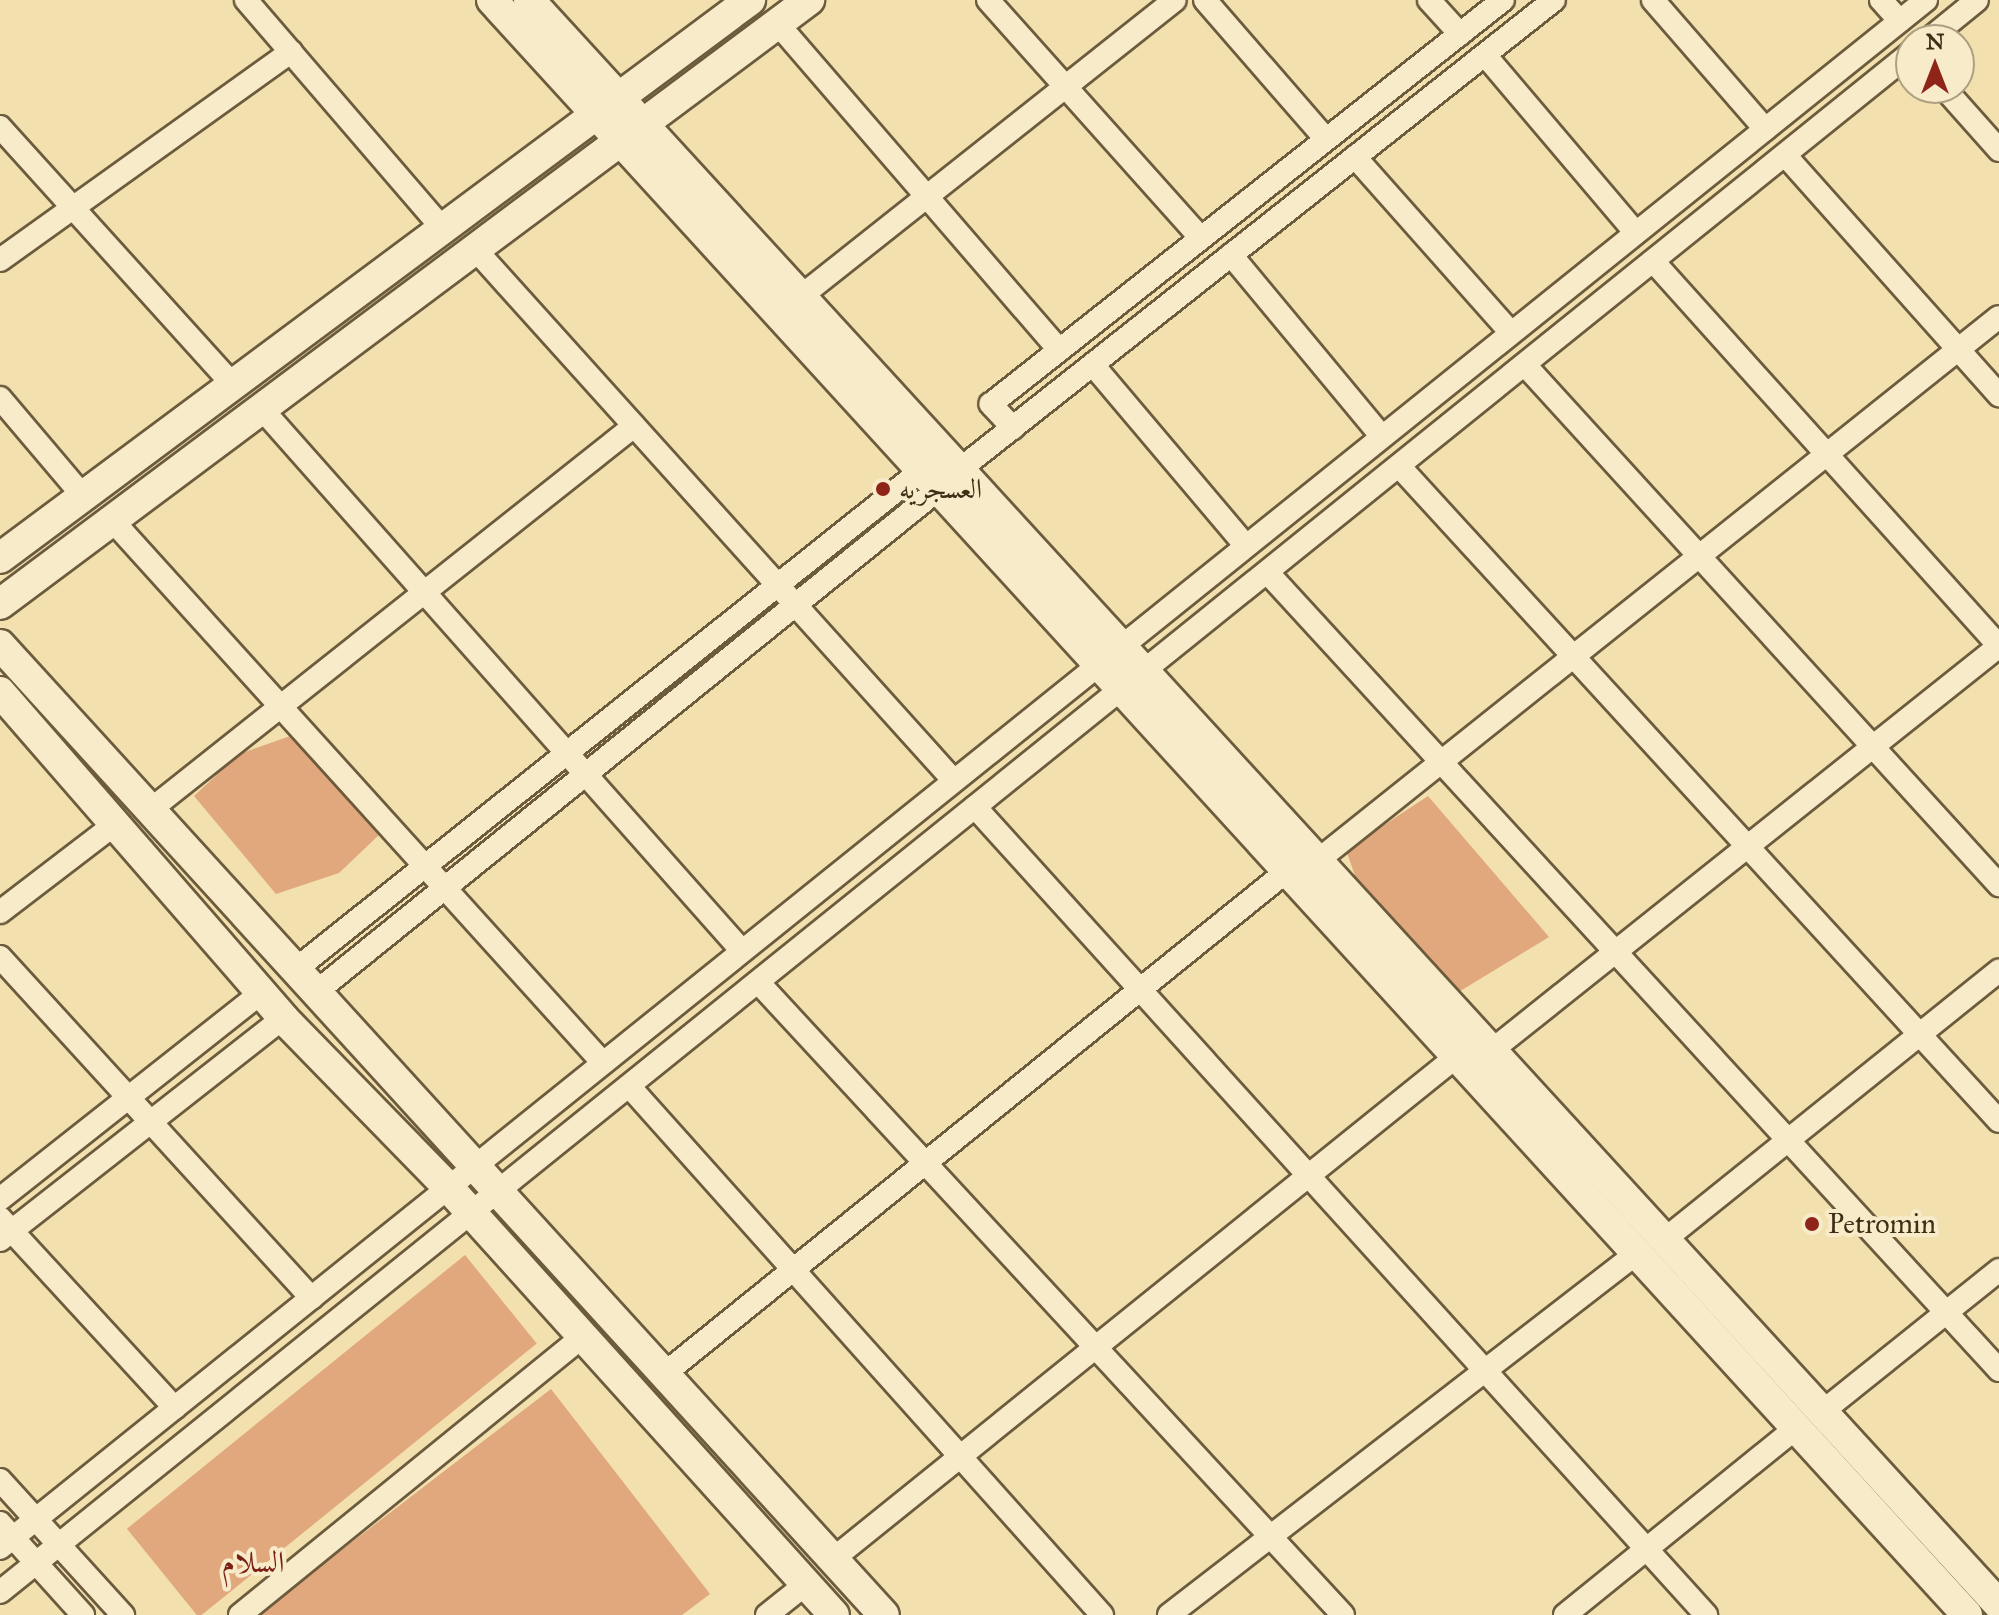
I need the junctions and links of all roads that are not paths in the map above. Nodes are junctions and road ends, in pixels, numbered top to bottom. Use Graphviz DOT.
graph roads {
  1 [pos="246,0"];
  2 [pos="492,0"];
  3 [pos="529,0"];
  4 [pos="750,0"];
  5 [pos="809,0"];
  6 [pos="988,0"];
  7 [pos="1175,0"];
  8 [pos="1205,0"];
  9 [pos="1429,0"];
  10 [pos="1503,0"];
  11 [pos="1554,0"];
  12 [pos="1653,0"];
  13 [pos="1881,0"];
  14 [pos="1926,0"];
  15 [pos="1977,0"];
  16 [pos="1900,21"];
  17 [pos="777,23"];
  18 [pos="1948,24"];
  19 [pos="1460,34"];
  20 [pos="291,52"];
  21 [pos="1485,55"];
  22 [pos="1895,66"];
  23 [pos="1066,87"];
  24 [pos="1958,104"];
  25 [pos="606,105"];
  26 [pos="0,127"];
  27 [pos="1765,129"];
  28 [pos="630,131"];
  29 [pos="1326,139"];
  30 [pos="1999,150"];
  31 [pos="1785,155"];
  32 [pos="1355,157"];
  33 [pos="927,197"];
  34 [pos="71,206"];
  35 [pos="442,228"];
  36 [pos="1636,233"];
  37 [pos="1201,238"];
  38 [pos="474,248"];
  39 [pos="1231,255"];
  40 [pos="0,260"];
  41 [pos="1653,261"];
  42 [pos="800,297"];
  43 [pos="1999,317"];
  44 [pos="1511,333"];
  45 [pos="1959,349"];
  46 [pos="1059,350"];
  47 [pos="1093,365"];
  48 [pos="1525,365"];
  49 [pos="233,385"];
  50 [pos="1999,395"];
  51 [pos="0,398"];
  52 [pos="261,408"];
  53 [pos="634,426"];
  54 [pos="1013,428"];
  55 [pos="1382,437"];
  56 [pos="1827,454"];
  57 [pos="1399,466"];
  58 [pos="940,477"];
  59 [pos="83,496"];
  60 [pos="112,520"];
  61 [pos="1246,546"];
  62 [pos="1699,556"];
  63 [pos="0,558"];
  64 [pos="1267,572"];
  65 [pos="776,584"];
  66 [pos="424,592"];
  67 [pos="0,604"];
  68 [pos="795,605"];
  69 [pos="0,645"];
  70 [pos="1999,646"];
  71 [pos="1110,656"];
  72 [pos="1573,657"];
  73 [pos="1132,680"];
  74 [pos="0,692"];
  75 [pos="280,706"];
  76 [pos="1873,746"];
  77 [pos="564,749"];
  78 [pos="1441,762"];
  79 [pos="586,774"];
  80 [pos="954,781"];
  81 [pos="975,807"];
  82 [pos="150,810"];
  83 [pos="115,824"];
  84 [pos="1747,846"];
  85 [pos="1317,861"];
  86 [pos="422,863"];
  87 [pos="1287,871"];
  88 [pos="1999,885"];
  89 [pos="443,887"];
  90 [pos="0,912"];
  91 [pos="742,951"];
  92 [pos="1616,952"];
  93 [pos="0,957"];
  94 [pos="296,969"];
  95 [pos="1999,971"];
  96 [pos="758,982"];
  97 [pos="1140,990"];
  98 [pos="316,992"];
  99 [pos="261,993"];
  100 [pos="283,1018"];
  101 [pos="1920,1035"];
  102 [pos="1491,1051"];
  103 [pos="1457,1056"];
  104 [pos="603,1063"];
  105 [pos="629,1086"];
  106 [pos="128,1098"];
  107 [pos="1999,1121"];
  108 [pos="151,1122"];
  109 [pos="1788,1140"];
  110 [pos="924,1165"];
  111 [pos="475,1166"];
  112 [pos="1308,1176"];
  113 [pos="448,1187"];
  114 [pos="498,1191"];
  115 [pos="0,1199"];
  116 [pos="471,1212"];
  117 [pos="4,1230"];
  118 [pos="1664,1240"];
  119 [pos="1637,1253"];
  120 [pos="793,1270"];
  121 [pos="1999,1270"];
  122 [pos="311,1298"];
  123 [pos="1946,1313"];
  124 [pos="583,1336"];
  125 [pos="1095,1348"];
  126 [pos="1999,1370"];
  127 [pos="1484,1371"];
  128 [pos="664,1374"];
  129 [pos="175,1408"];
  130 [pos="1822,1412"];
  131 [pos="1796,1428"];
  132 [pos="960,1457"];
  133 [pos="0,1480"];
  134 [pos="36,1519"];
  135 [pos="4,1536"];
  136 [pos="1270,1537"];
  137 [pos="59,1545"];
  138 [pos="1646,1549"];
  139 [pos="833,1559"];
  140 [pos="36,1563"];
  141 [pos="806,1584"];
  142 [pos="0,1592"];
  143 [pos="1999,1605"];
  144 [pos="83,1615"];
  145 [pos="123,1615"];
  146 [pos="240,1615"];
  147 [pos="767,1615"];
  148 [pos="834,1615"];
  149 [pos="884,1615"];
  150 [pos="1102,1615"];
  151 [pos="1169,1615"];
  152 [pos="1343,1615"];
  153 [pos="1565,1615"];
  154 [pos="1706,1615"];
  155 [pos="1967,1615"];
  1 -- 20 [label="street"];
  2 -- 25 [label="main road"];
  3 -- 25 [label="main road"];
  4 -- 25 [label="main road"];
  5 -- 17 [label="main road"];
  6 -- 23 [label="street"];
  7 -- 23 [label="street"];
  8 -- 29 [label="street"];
  9 -- 19 [label="street"];
  10 -- 19 [label="street"];
  11 -- 21 [label="street"];
  12 -- 27 [label="street"];
  13 -- 16 [label="street"];
  14 -- 16 [label="street"];
  15 -- 18 [label="street"];
  16 -- 27 [label="street"];
  17 -- 28 [label="main road"];
  17 -- 33 [label="street"];
  19 -- 29 [label="street"];
  20 -- 34 [label="street"];
  20 -- 35 [label="street"];
  21 -- 32 [label="street"];
  21 -- 36 [label="street"];
  22 -- 31 [label="street"];
  23 -- 33 [label="street"];
  23 -- 37 [label="street"];
  24 -- 30 [label="street"];
  25 -- 28 [label="main road"];
  25 -- 35 [label="main road"];
  26 -- 34 [label="street"];
  27 -- 36 [label="street"];
  28 -- 38 [label="main road"];
  28 -- 42 [label="main road"];
  28 -- 58 [label="main road"];
  29 -- 37 [label="street"];
  31 -- 41 [label="street"];
  31 -- 45 [label="street"];
  32 -- 39 [label="street"];
  32 -- 44 [label="street"];
  33 -- 42 [label="street"];
  33 -- 46 [label="street"];
  34 -- 40 [label="street"];
  34 -- 49 [label="street"];
  35 -- 49 [label="main road"];
  36 -- 44 [label="street"];
  37 -- 46 [label="street"];
  38 -- 52 [label="main road"];
  38 -- 53 [label="street"];
  39 -- 47 [label="street"];
  39 -- 55 [label="street"];
  41 -- 48 [label="street"];
  41 -- 56 [label="street"];
  42 -- 58 [label="main road"];
  43 -- 45 [label="street"];
  44 -- 55 [label="street"];
  45 -- 50 [label="street"];
  45 -- 56 [label="street"];
  46 -- 54 [label="street"];
  47 -- 54 [label="street"];
  47 -- 61 [label="street"];
  48 -- 57 [label="street"];
  48 -- 62 [label="street"];
  49 -- 59 [label="main road"];
  51 -- 59 [label="street"];
  52 -- 60 [label="main road"];
  52 -- 66 [label="street"];
  53 -- 65 [label="street"];
  53 -- 66 [label="street"];
  54 -- 58 [label="street"];
  55 -- 61 [label="street"];
  56 -- 62 [label="street"];
  56 -- 70 [label="street"];
  57 -- 64 [label="street"];
  57 -- 72 [label="street"];
  58 -- 65 [label="street"];
  58 -- 68 [label="street"];
  58 -- 71 [label="main road"];
  59 -- 63 [label="main road"];
  60 -- 67 [label="main road"];
  60 -- 75 [label="street"];
  61 -- 71 [label="street"];
  62 -- 72 [label="street"];
  62 -- 76 [label="street"];
  64 -- 73 [label="street"];
  64 -- 78 [label="street"];
  65 -- 68 [label="street"];
  65 -- 77 [label="street"];
  66 -- 75 [label="street"];
  66 -- 77 [label="street"];
  68 -- 79 [label="street"];
  68 -- 80 [label="street"];
  69 -- 82 [label="main road"];
  70 -- 76 [label="street"];
  71 -- 73 [label="main road"];
  71 -- 80 [label="street"];
  72 -- 78 [label="street"];
  72 -- 84 [label="street"];
  73 -- 81 [label="street"];
  73 -- 85 [label="main road"];
  73 -- 87 [label="main road"];
  74 -- 83 [label="main road"];
  75 -- 82 [label="street"];
  75 -- 86 [label="street"];
  76 -- 84 [label="street"];
  76 -- 88 [label="street"];
  77 -- 79 [label="street"];
  77 -- 86 [label="street"];
  78 -- 85 [label="street"];
  78 -- 92 [label="street"];
  79 -- 89 [label="street"];
  79 -- 91 [label="street"];
  80 -- 91 [label="street"];
  81 -- 96 [label="street"];
  81 -- 97 [label="street"];
  82 -- 94 [label="main road"];
  83 -- 90 [label="street"];
  83 -- 99 [label="main road"];
  84 -- 92 [label="street"];
  84 -- 101 [label="street"];
  85 -- 102 [label="main road"];
  86 -- 89 [label="street"];
  86 -- 94 [label="street"];
  87 -- 97 [label="street"];
  87 -- 103 [label="main road"];
  89 -- 98 [label="street"];
  89 -- 104 [label="street"];
  91 -- 104 [label="street"];
  92 -- 102 [label="street"];
  92 -- 109 [label="street"];
  93 -- 106 [label="street"];
  94 -- 98 [label="main road"];
  95 -- 101 [label="street"];
  96 -- 105 [label="street"];
  96 -- 110 [label="street"];
  97 -- 110 [label="street"];
  97 -- 112 [label="street"];
  98 -- 111 [label="main road"];
  99 -- 100 [label="main road"];
  99 -- 106 [label="street"];
  100 -- 108 [label="street"];
  100 -- 113 [label="main road"];
  101 -- 107 [label="street"];
  101 -- 109 [label="street"];
  102 -- 118 [label="main road"];
  103 -- 112 [label="street"];
  103 -- 119 [label="main road"];
  104 -- 111 [label="street"];
  105 -- 114 [label="street"];
  105 -- 120 [label="street"];
  106 -- 108 [label="street"];
  106 -- 115 [label="street"];
  108 -- 117 [label="street"];
  108 -- 122 [label="street"];
  109 -- 118 [label="street"];
  109 -- 123 [label="street"];
  110 -- 120 [label="street"];
  110 -- 125 [label="street"];
  111 -- 113 [label="street"];
  111 -- 114 [label="main road"];
  112 -- 125 [label="street"];
  112 -- 127 [label="street"];
  113 -- 116 [label="main road"];
  113 -- 122 [label="street"];
  114 -- 116 [label="street"];
  114 -- 128 [label="main road"];
  116 -- 124 [label="main road"];
  116 -- 137 [label="street"];
  117 -- 129 [label="street"];
  118 -- 130 [label="main road"];
  119 -- 127 [label="street"];
  119 -- 131 [label="main road"];
  120 -- 128 [label="street"];
  120 -- 132 [label="street"];
  121 -- 123 [label="street"];
  122 -- 129 [label="street"];
  123 -- 126 [label="street"];
  123 -- 130 [label="street"];
  124 -- 141 [label="main road"];
  124 -- 146 [label="street"];
  125 -- 132 [label="street"];
  125 -- 136 [label="street"];
  127 -- 136 [label="street"];
  127 -- 138 [label="street"];
  128 -- 139 [label="main road"];
  129 -- 134 [label="street"];
  130 -- 143 [label="main road"];
  131 -- 138 [label="street"];
  131 -- 155 [label="main road"];
  132 -- 139 [label="street"];
  132 -- 150 [label="street"];
  133 -- 134 [label="street"];
  134 -- 135 [label="street"];
  134 -- 137 [label="street"];
  135 -- 140 [label="street"];
  136 -- 151 [label="street"];
  136 -- 152 [label="street"];
  137 -- 140 [label="street"];
  137 -- 145 [label="street"];
  138 -- 153 [label="street"];
  138 -- 154 [label="street"];
  139 -- 149 [label="main road"];
  140 -- 142 [label="street"];
  140 -- 144 [label="street"];
  141 -- 147 [label="street"];
  141 -- 148 [label="main road"];
}
